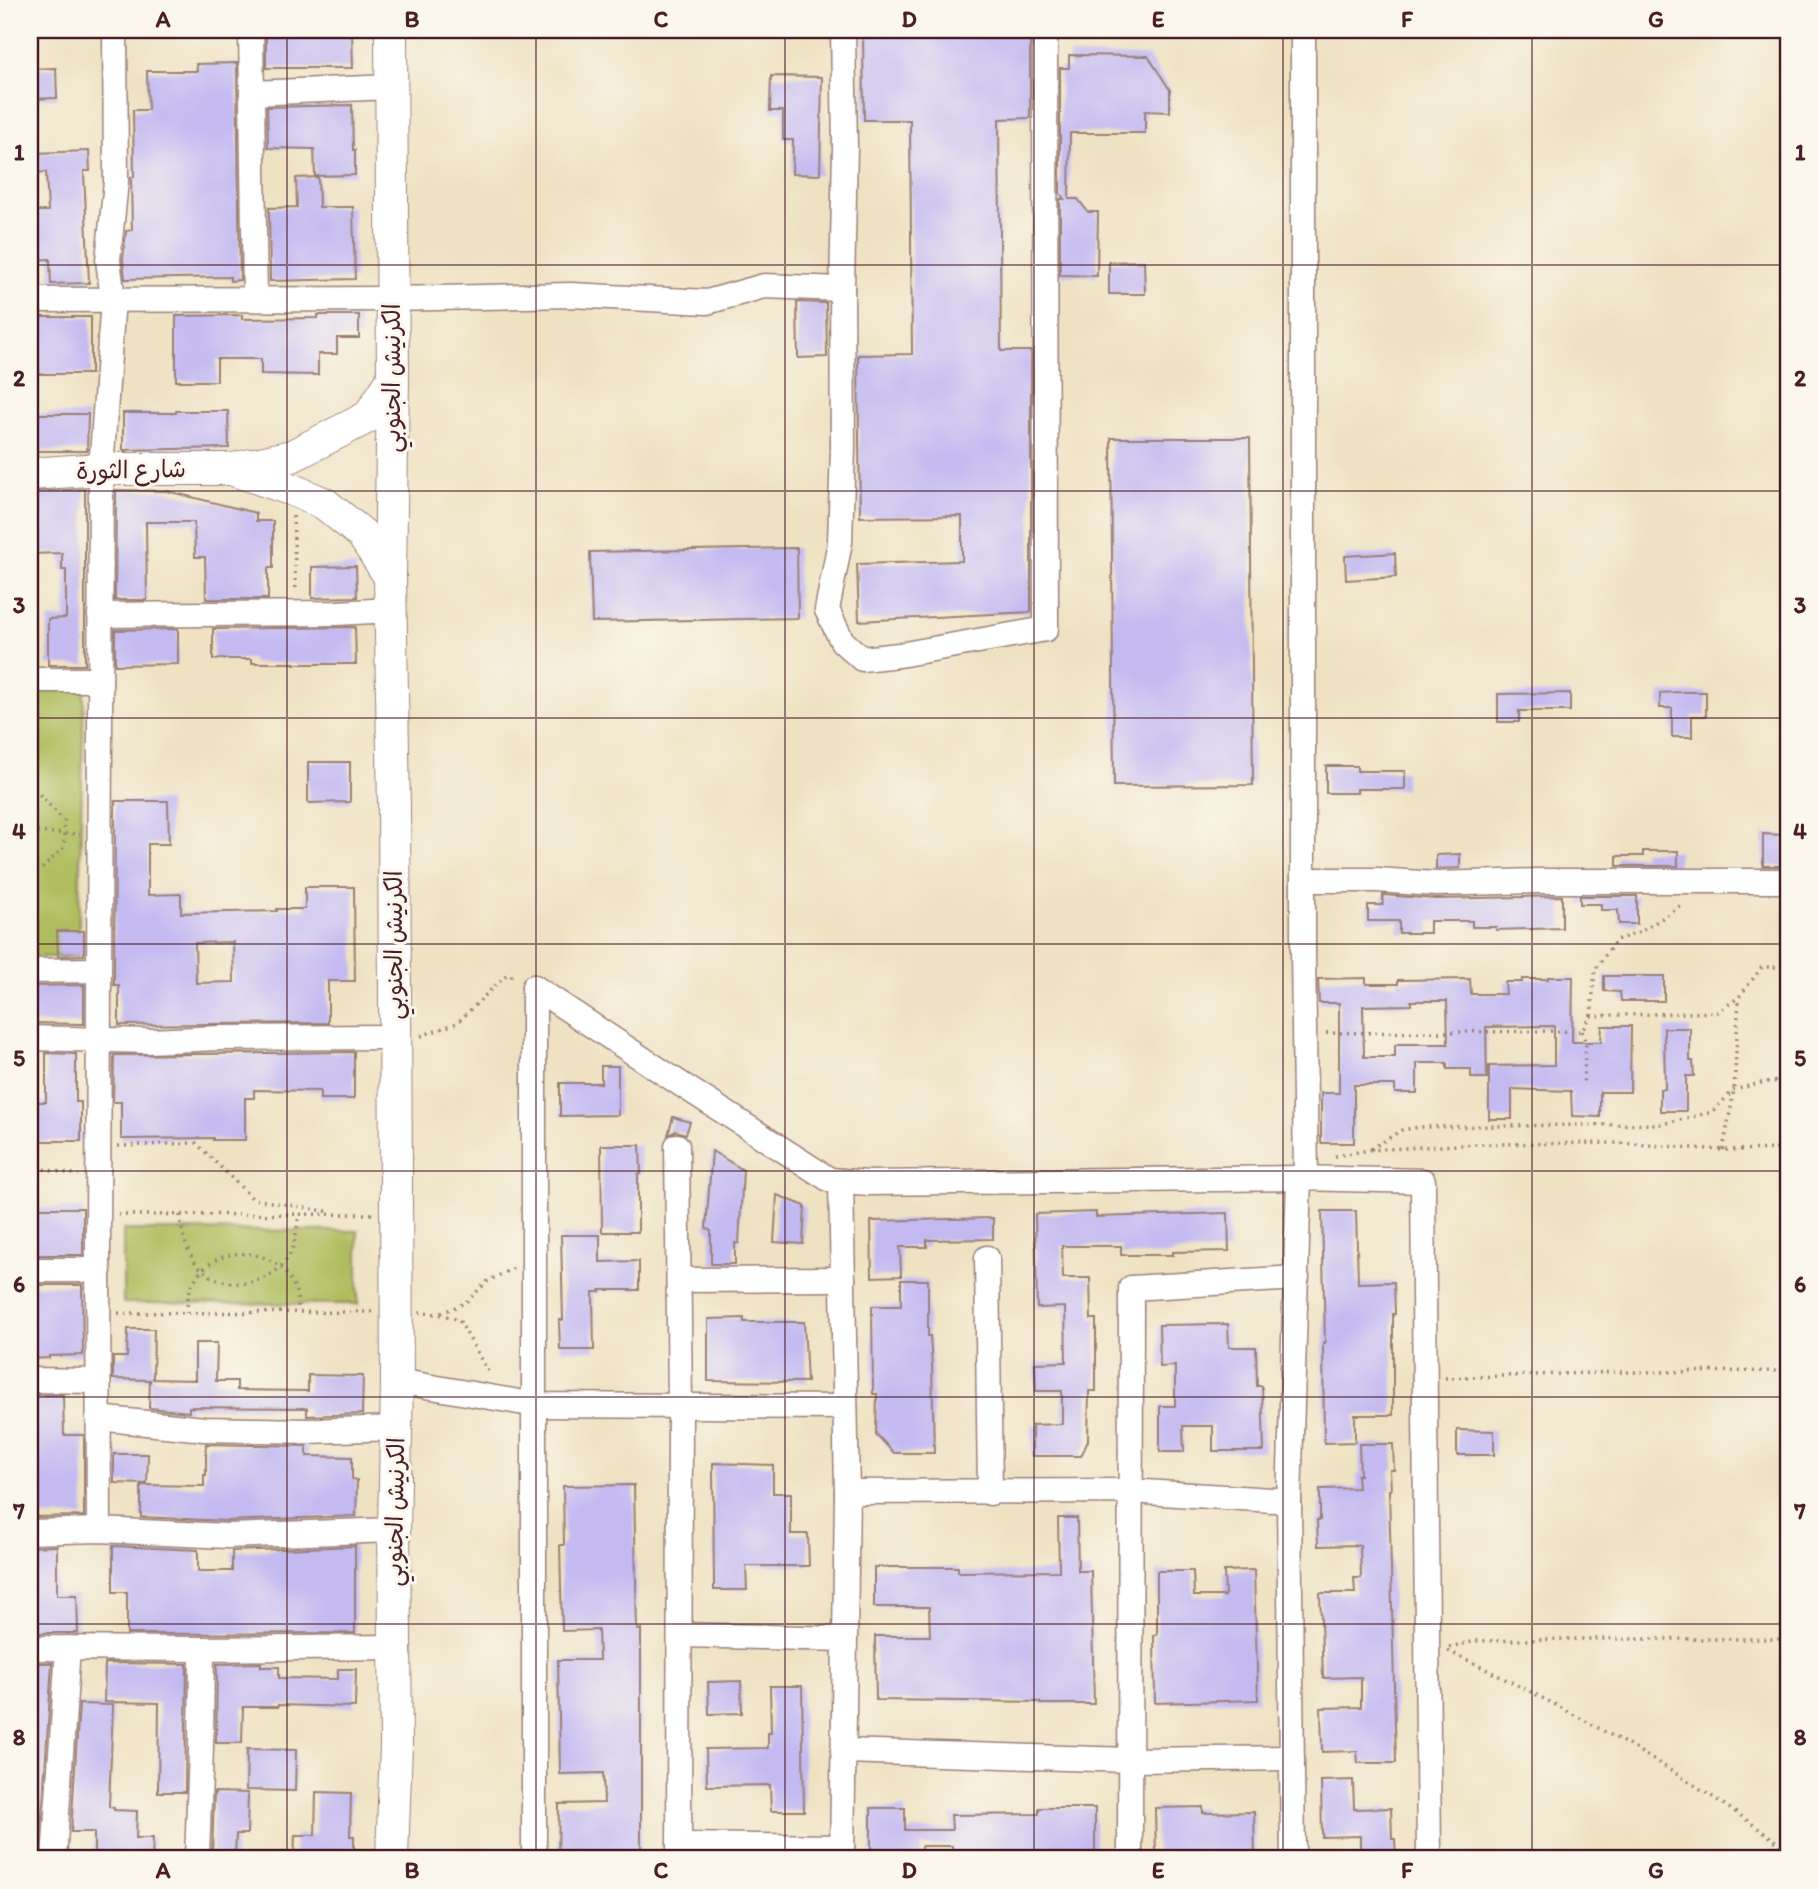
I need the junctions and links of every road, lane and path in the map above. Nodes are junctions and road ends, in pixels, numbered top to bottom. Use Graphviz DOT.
graph roads {
  1 [pos="116,30"];
  2 [pos="251,30"];
  3 [pos="391,30"];
  4 [pos="842,30"];
  5 [pos="1045,30"];
  6 [pos="1303,30"];
  7 [pos="391,87"];
  8 [pos="252,93"];
  9 [pos="842,289"];
  10 [pos="113,299"];
  11 [pos="255,299"];
  12 [pos="392,299"];
  13 [pos="30,300"];
  14 [pos="393,379"];
  15 [pos="101,469"];
  16 [pos="233,469"];
  17 [pos="30,474"];
  18 [pos="293,490"];
  19 [pos="390,577"];
  20 [pos="391,610"];
  21 [pos="297,613"];
  22 [pos="100,615"];
  23 [pos="30,680"];
  24 [pos="100,680"];
  25 [pos="30,784"];
  26 [pos="30,814"];
  27 [pos="32,832"];
  28 [pos="64,833"];
  29 [pos="99,835"];
  30 [pos="30,849"];
  31 [pos="30,880"];
  32 [pos="1303,880"];
  33 [pos="1789,881"];
  34 [pos="1684,903"];
  35 [pos="1789,967"];
  36 [pos="99,970"];
  37 [pos="30,971"];
  38 [pos="534,987"];
  39 [pos="1739,996"];
  40 [pos="1591,1016"];
  41 [pos="1582,1031"];
  42 [pos="1304,1033"];
  43 [pos="394,1037"];
  44 [pos="30,1038"];
  45 [pos="99,1040"];
  46 [pos="1789,1081"];
  47 [pos="1583,1085"];
  48 [pos="1734,1090"];
  49 [pos="677,1146"];
  50 [pos="98,1147"];
  51 [pos="1789,1149"];
  52 [pos="1370,1150"];
  53 [pos="1723,1150"];
  54 [pos="30,1167"];
  55 [pos="1304,1172"];
  56 [pos="98,1177"];
  57 [pos="842,1181"];
  58 [pos="299,1214"];
  59 [pos="343,1214"];
  60 [pos="395,1214"];
  61 [pos="98,1215"];
  62 [pos="180,1215"];
  63 [pos="987,1258"];
  64 [pos="535,1266"];
  65 [pos="280,1267"];
  66 [pos="99,1269"];
  67 [pos="203,1269"];
  68 [pos="30,1270"];
  69 [pos="1297,1278"];
  70 [pos="843,1279"];
  71 [pos="679,1280"];
  72 [pos="396,1311"];
  73 [pos="298,1312"];
  74 [pos="187,1313"];
  75 [pos="99,1314"];
  76 [pos="439,1314"];
  77 [pos="1789,1371"];
  78 [pos="1425,1378"];
  79 [pos="30,1380"];
  80 [pos="98,1381"];
  81 [pos="397,1381"];
  82 [pos="493,1382"];
  83 [pos="536,1405"];
  84 [pos="681,1407"];
  85 [pos="845,1407"];
  86 [pos="98,1418"];
  87 [pos="396,1428"];
  88 [pos="1129,1491"];
  89 [pos="847,1492"];
  90 [pos="990,1493"];
  91 [pos="1289,1501"];
  92 [pos="99,1530"];
  93 [pos="394,1530"];
  94 [pos="30,1532"];
  95 [pos="680,1635"];
  96 [pos="844,1639"];
  97 [pos="1789,1639"];
  98 [pos="394,1647"];
  99 [pos="30,1648"];
  100 [pos="68,1648"];
  101 [pos="202,1649"];
  102 [pos="843,1751"];
  103 [pos="1292,1758"];
  104 [pos="1130,1760"];
  105 [pos="679,1852"];
  106 [pos="1789,1852"];
  107 [pos="842,1853"];
  108 [pos="54,1859"];
  109 [pos="197,1859"];
  110 [pos="392,1859"];
  111 [pos="534,1859"];
  112 [pos="1130,1859"];
  113 [pos="1293,1859"];
  114 [pos="1429,1859"];
  1 -- 10 [label="street"];
  2 -- 8 [label="street"];
  3 -- 7 [label="main road, الكرنيش الجنوبي"];
  4 -- 9 [label="street"];
  5 -- 9 [label="street"];
  6 -- 32 [label="street"];
  7 -- 8 [label="street"];
  7 -- 12 [label="main road, الكرنيش الجنوبي"];
  8 -- 11 [label="street"];
  9 -- 12 [label="street"];
  10 -- 11 [label="street"];
  10 -- 13 [label="street"];
  10 -- 15 [label="street"];
  11 -- 12 [label="street"];
  12 -- 14 [label="main road, الكرنيش الجنوبي"];
  14 -- 16 [label="main road, شارع الثورة"];
  14 -- 19 [label="main road, الكرنيش الجنوبي"];
  15 -- 16 [label="main road, شارع الثورة"];
  15 -- 17 [label="main road, شارع الثورة"];
  15 -- 22 [label="street"];
  16 -- 18 [label="main road, شارع الثورة"];
  18 -- 19 [label="main road, شارع الثورة"];
  18 -- 21 [label="path"];
  19 -- 20 [label="main road, الكرنيش الجنوبي"];
  20 -- 21 [label="street"];
  20 -- 43 [label="main road, الكرنيش الجنوبي"];
  21 -- 22 [label="street"];
  22 -- 24 [label="street"];
  23 -- 24 [label="street"];
  24 -- 29 [label="street"];
  25 -- 28 [label="path"];
  26 -- 27 [label="path"];
  27 -- 28 [label="path"];
  27 -- 30 [label="path"];
  28 -- 29 [label="path"];
  28 -- 31 [label="path"];
  29 -- 36 [label="street"];
  32 -- 33 [label="street"];
  32 -- 42 [label="street"];
  34 -- 40 [label="path"];
  35 -- 39 [label="path"];
  36 -- 37 [label="street"];
  36 -- 45 [label="street"];
  38 -- 43 [label="path"];
  38 -- 57 [label="street"];
  38 -- 64 [label="street"];
  39 -- 40 [label="path"];
  39 -- 48 [label="path"];
  40 -- 41 [label="path"];
  41 -- 42 [label="path"];
  41 -- 47 [label="path"];
  42 -- 55 [label="street"];
  43 -- 45 [label="street"];
  43 -- 60 [label="main road, الكرنيش الجنوبي"];
  44 -- 45 [label="street"];
  45 -- 50 [label="street"];
  46 -- 48 [label="path"];
  48 -- 52 [label="path"];
  48 -- 53 [label="path"];
  49 -- 71 [label="street"];
  50 -- 56 [label="street"];
  50 -- 59 [label="path"];
  51 -- 53 [label="path"];
  52 -- 53 [label="path"];
  52 -- 55 [label="path"];
  54 -- 56 [label="path"];
  55 -- 57 [label="street"];
  55 -- 69 [label="street"];
  55 -- 78 [label="street"];
  56 -- 61 [label="street"];
  57 -- 70 [label="street"];
  58 -- 59 [label="path"];
  58 -- 62 [label="path"];
  58 -- 65 [label="path"];
  59 -- 60 [label="path"];
  60 -- 72 [label="main road, الكرنيش الجنوبي"];
  61 -- 62 [label="path"];
  61 -- 66 [label="street"];
  62 -- 67 [label="path"];
  63 -- 90 [label="street"];
  64 -- 76 [label="path"];
  64 -- 83 [label="street"];
  65 -- 67 [label="path"];
  65 -- 67 [label="path"];
  65 -- 73 [label="path"];
  66 -- 68 [label="street"];
  66 -- 75 [label="street"];
  67 -- 74 [label="path"];
  69 -- 88 [label="street"];
  69 -- 91 [label="street"];
  70 -- 71 [label="street"];
  70 -- 85 [label="street"];
  71 -- 84 [label="street"];
  72 -- 73 [label="path"];
  72 -- 76 [label="path"];
  72 -- 81 [label="main road, الكرنيش الجنوبي"];
  73 -- 74 [label="path"];
  74 -- 75 [label="path"];
  75 -- 80 [label="street"];
  76 -- 82 [label="path"];
  77 -- 78 [label="path"];
  78 -- 114 [label="street"];
  79 -- 80 [label="street"];
  80 -- 86 [label="street"];
  81 -- 83 [label="street"];
  81 -- 87 [label="main road, الكرنيش الجنوبي"];
  83 -- 84 [label="street"];
  83 -- 111 [label="street"];
  84 -- 85 [label="street"];
  84 -- 95 [label="street"];
  85 -- 89 [label="street"];
  86 -- 87 [label="street"];
  86 -- 92 [label="street"];
  87 -- 93 [label="main road, الكرنيش الجنوبي"];
  88 -- 90 [label="street"];
  88 -- 91 [label="street"];
  88 -- 104 [label="street"];
  89 -- 90 [label="street"];
  89 -- 96 [label="street"];
  91 -- 103 [label="street"];
  92 -- 93 [label="street"];
  92 -- 94 [label="street"];
  93 -- 98 [label="main road, الكرنيش الجنوبي"];
  95 -- 96 [label="street"];
  95 -- 105 [label="street"];
  96 -- 102 [label="street"];
  97 -- 106 [label="path"];
  98 -- 101 [label="street"];
  98 -- 110 [label="main road, الكرنيش الجنوبي"];
  99 -- 100 [label="street"];
  100 -- 101 [label="street"];
  100 -- 108 [label="street"];
  101 -- 109 [label="street"];
  102 -- 104 [label="street"];
  102 -- 107 [label="street"];
  103 -- 104 [label="street"];
  103 -- 113 [label="street"];
  104 -- 112 [label="street"];
  105 -- 107 [label="street"];
}
